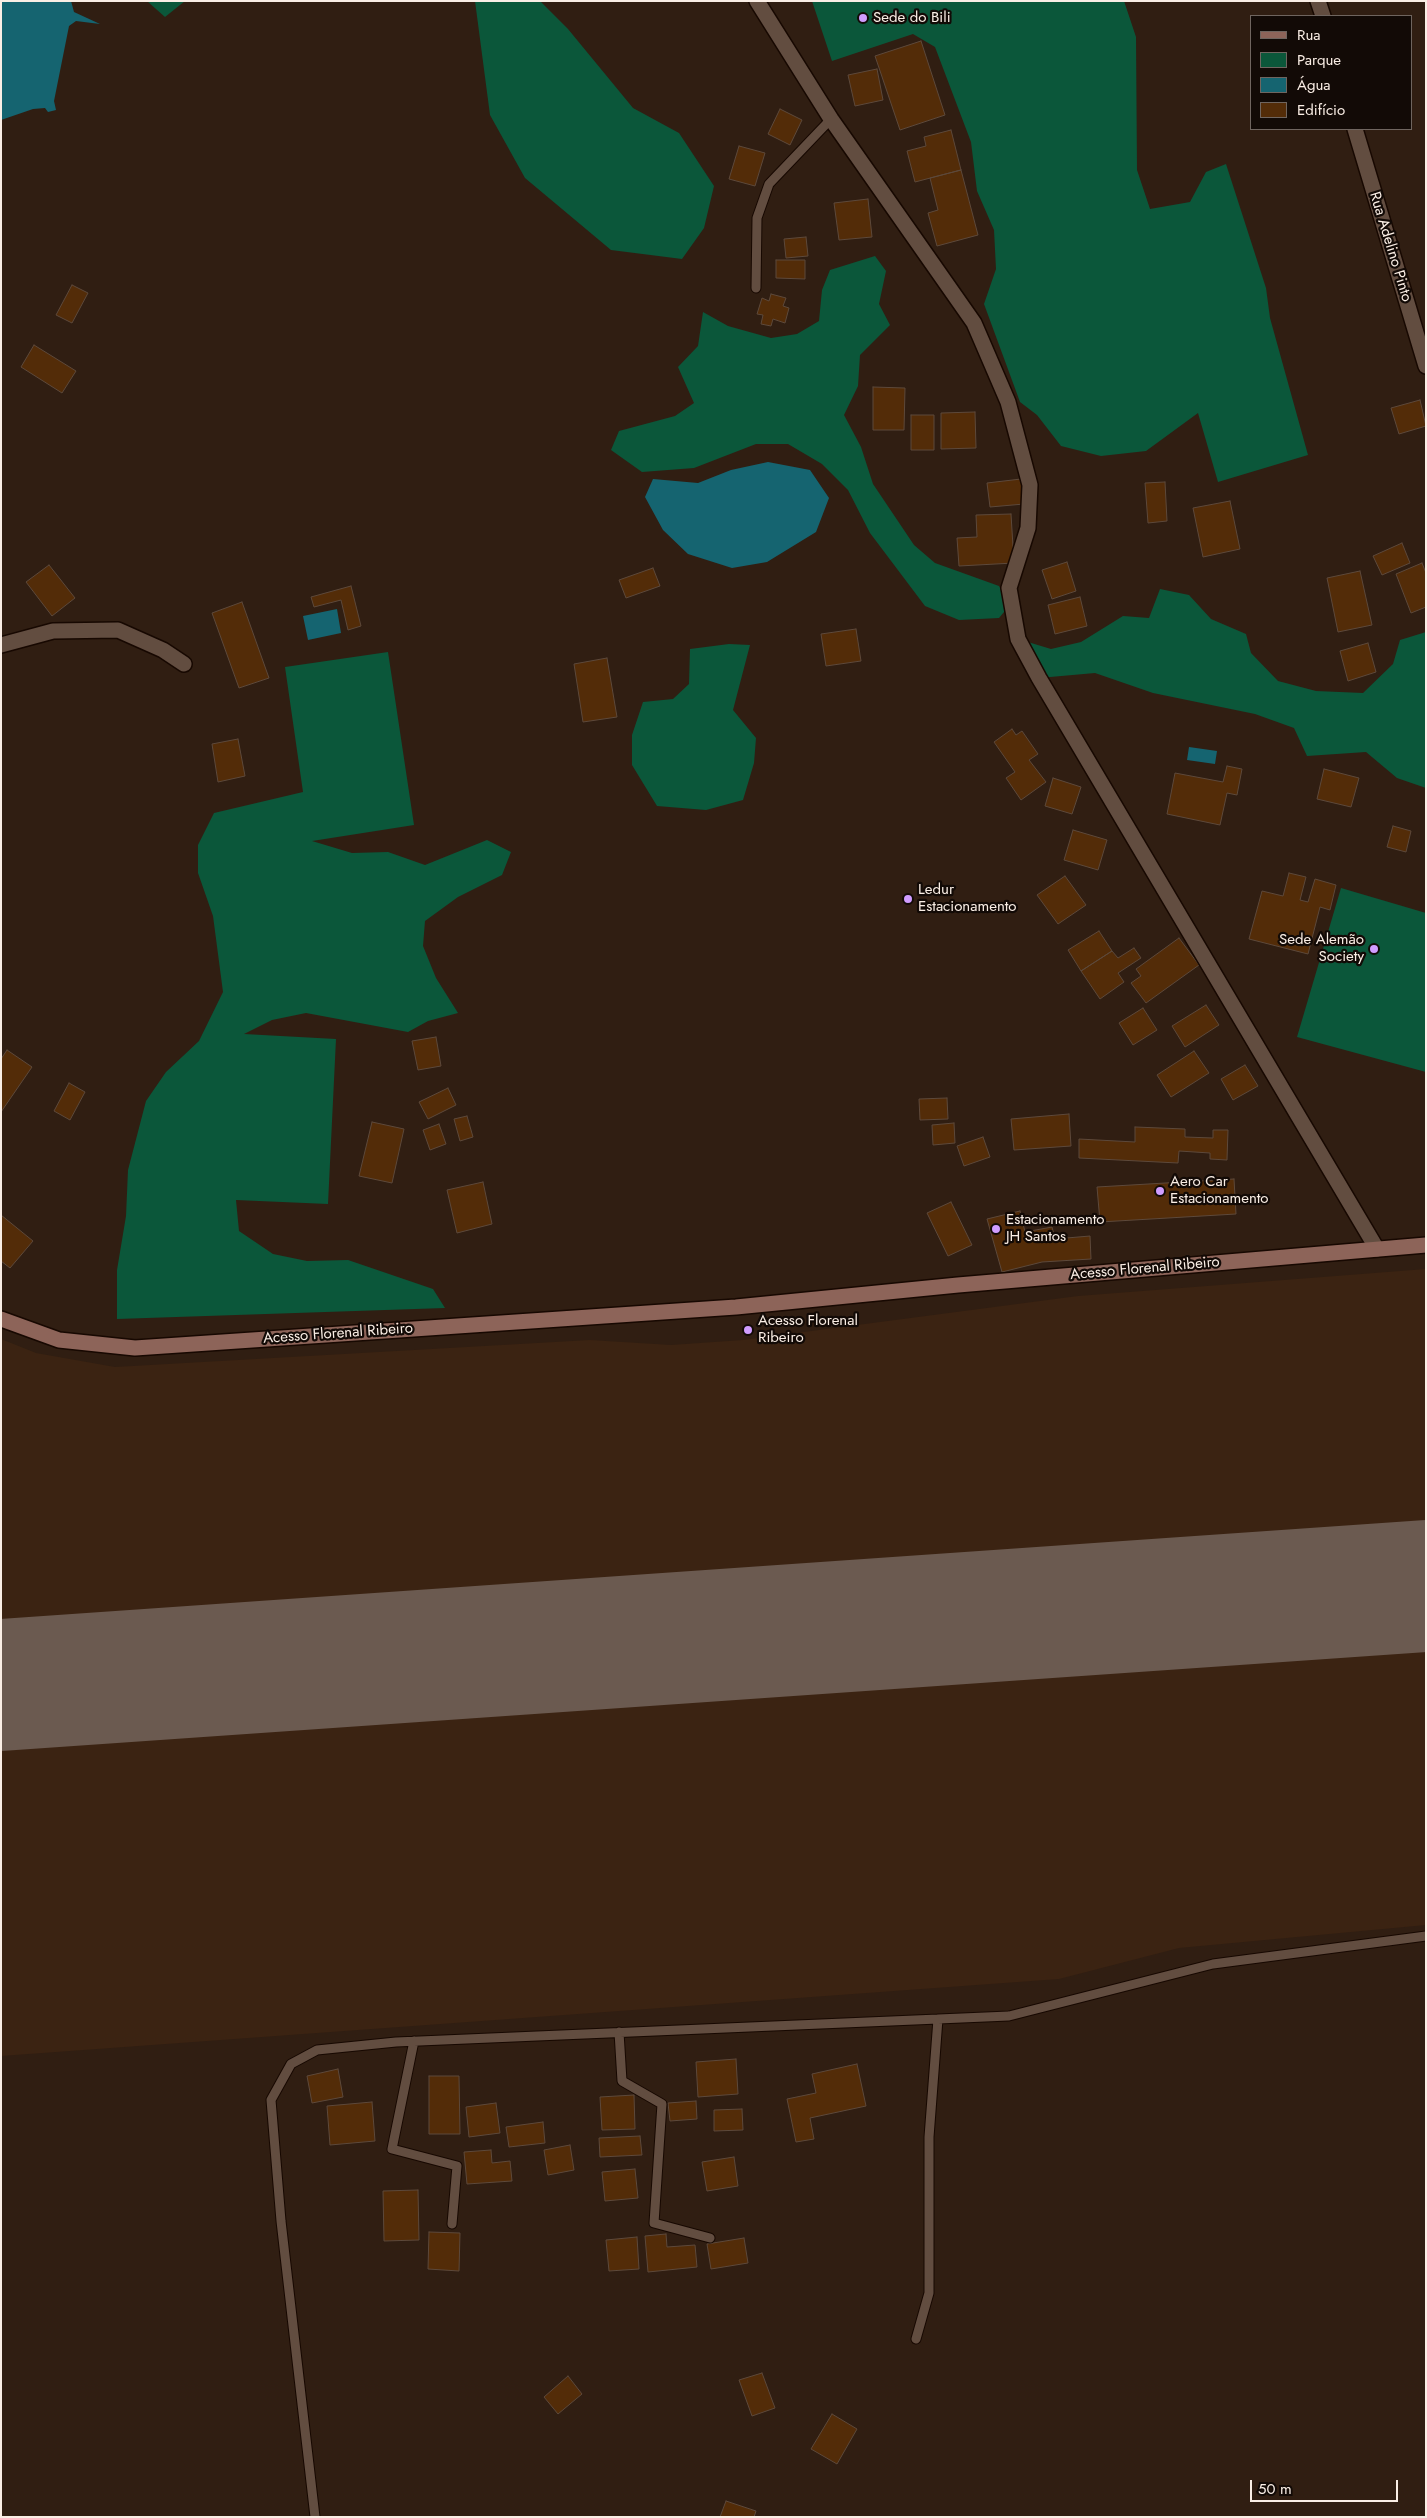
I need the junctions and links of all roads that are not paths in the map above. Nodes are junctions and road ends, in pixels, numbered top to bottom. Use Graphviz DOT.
graph roads {
  1 [pos="757,1"];
  2 [pos="1318,1"];
  3 [pos="1323,15"];
  4 [pos="831,119"];
  5 [pos="1355,130"];
  6 [pos="756,288"];
  7 [pos="1426,366"];
  8 [pos="1,645"];
  9 [pos="184,664"];
  10 [pos="1426,1244"];
  11 [pos="1377,1249"];
  12 [pos="1,1319"];
  13 [pos="1426,1936"];
  14 [pos="938,2018"];
  15 [pos="619,2032"];
  16 [pos="414,2041"];
  17 [pos="452,2224"];
  18 [pos="710,2238"];
  19 [pos="916,2339"];
  20 [pos="314,2517"];
  1 -- 4 [label="street"];
  2 -- 3 [label="street"];
  4 -- 6 [label="lane"];
  4 -- 11 [label="street"];
  5 -- 7 [label="street, Rua Adelino Pinto"];
  8 -- 9 [label="street"];
  10 -- 11 [label="street, Acesso Florenal Ribeiro"];
  11 -- 12 [label="street, Acesso Florenal Ribeiro"];
  13 -- 14 [label="lane"];
  14 -- 15 [label="lane"];
  14 -- 19 [label="lane"];
  15 -- 16 [label="lane"];
  15 -- 18 [label="lane"];
  16 -- 17 [label="lane"];
  16 -- 20 [label="lane"];
}
